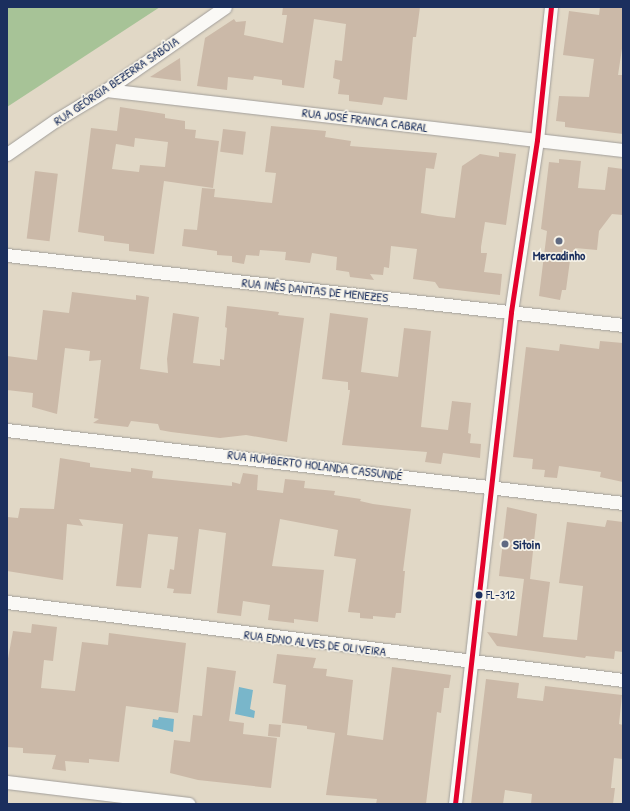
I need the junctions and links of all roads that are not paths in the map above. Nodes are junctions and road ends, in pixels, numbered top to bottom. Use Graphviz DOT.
graph roads {
  1 [pos="225,7"];
  2 [pos="551,7"];
  3 [pos="106,90"];
  4 [pos="537,140"];
  5 [pos="623,150"];
  6 [pos="7,154"];
  7 [pos="7,255"];
  8 [pos="511,312"];
  9 [pos="623,325"];
  10 [pos="7,430"];
  11 [pos="491,487"];
  12 [pos="623,503"];
  13 [pos="7,602"];
  14 [pos="472,662"];
  15 [pos="623,680"];
  16 [pos="7,782"];
  17 [pos="189,804"];
  18 [pos="455,804"];
  1 -- 3 [label="street, RUA GEÓRGIA BEZERRA SABÓIA"];
  2 -- 4 [label="street"];
  3 -- 4 [label="street, RUA JOSÉ FRANCA CABRAL"];
  3 -- 6 [label="street, RUA GEÓRGIA BEZERRA SABÓIA"];
  4 -- 5 [label="street, RUA JOSÉ FRANCA CABRAL"];
  4 -- 8 [label="street"];
  7 -- 8 [label="street, RUA INÊS DANTAS DE MENEZES"];
  8 -- 9 [label="street, RUA INÊS DANTAS DE MENEZES"];
  8 -- 11 [label="street"];
  10 -- 11 [label="street, RUA HUMBERTO HOLANDA CASSUNDÉ"];
  11 -- 12 [label="street, RUA HUMBERTO HOLANDA CASSUNDÉ"];
  11 -- 14 [label="street"];
  13 -- 14 [label="street, RUA EDNO ALVES DE OLIVEIRA"];
  14 -- 15 [label="street, RUA EDNO ALVES DE OLIVEIRA"];
  14 -- 18 [label="street"];
  16 -- 17 [label="street"];
}
